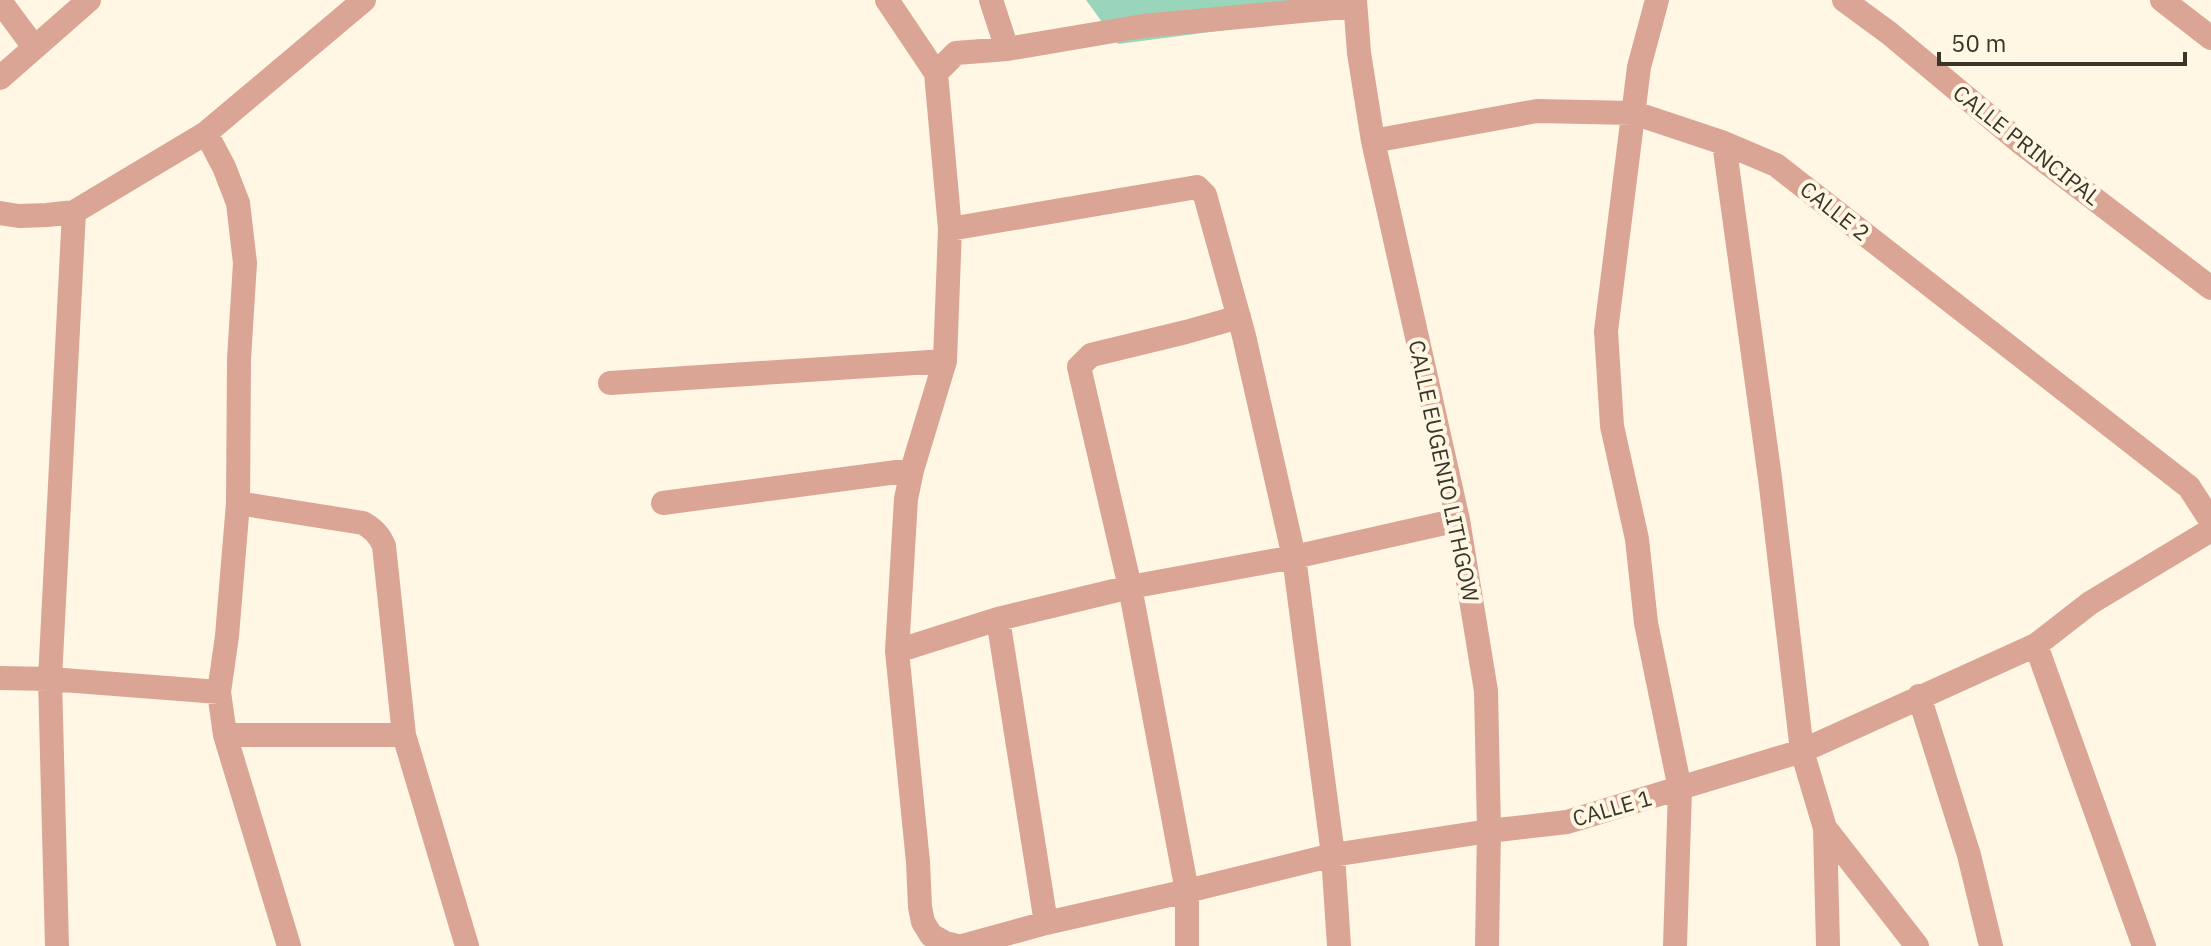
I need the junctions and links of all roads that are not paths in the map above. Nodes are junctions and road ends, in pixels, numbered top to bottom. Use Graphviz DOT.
graph roads {
  1 [pos="89,0"];
  2 [pos="364,0"];
  3 [pos="887,0"];
  4 [pos="991,0"];
  5 [pos="1657,0"];
  6 [pos="1844,0"];
  7 [pos="2162,0"];
  8 [pos="0,1"];
  9 [pos="1355,3"];
  10 [pos="2211,38"];
  11 [pos="34,47"];
  12 [pos="1007,49"];
  13 [pos="936,73"];
  14 [pos="0,78"];
  15 [pos="1634,113"];
  16 [pos="206,133"];
  17 [pos="1373,141"];
  18 [pos="1724,143"];
  19 [pos="74,212"];
  20 [pos="0,213"];
  21 [pos="950,229"];
  22 [pos="2211,288"];
  23 [pos="1239,317"];
  24 [pos="945,361"];
  25 [pos="610,383"];
  26 [pos="912,470"];
  27 [pos="238,503"];
  28 [pos="663,503"];
  29 [pos="1458,520"];
  30 [pos="2211,521"];
  31 [pos="2211,530"];
  32 [pos="1294,557"];
  33 [pos="1130,587"];
  34 [pos="998,619"];
  35 [pos="2036,645"];
  36 [pos="897,651"];
  37 [pos="0,678"];
  38 [pos="50,679"];
  39 [pos="219,692"];
  40 [pos="1919,696"];
  41 [pos="225,735"];
  42 [pos="404,735"];
  43 [pos="1802,751"];
  44 [pos="1680,789"];
  45 [pos="1825,828"];
  46 [pos="1489,831"];
  47 [pos="1333,855"];
  48 [pos="1187,891"];
  49 [pos="1046,923"];
  50 [pos="57,946"];
  51 [pos="289,946"];
  52 [pos="467,946"];
  53 [pos="960,946"];
  54 [pos="1187,946"];
  55 [pos="1339,946"];
  56 [pos="1487,946"];
  57 [pos="1675,946"];
  58 [pos="1828,946"];
  59 [pos="1917,946"];
  60 [pos="1991,946"];
  61 [pos="2144,946"];
  1 -- 11 [label="street"];
  2 -- 16 [label="street"];
  3 -- 13 [label="street"];
  4 -- 12 [label="street"];
  5 -- 15 [label="street"];
  6 -- 22 [label="street, CALLE PRINCIPAL"];
  7 -- 10 [label="street"];
  8 -- 11 [label="street"];
  9 -- 12 [label="street"];
  9 -- 17 [label="street, CALLE EUGENIO LITHGOW"];
  11 -- 14 [label="street"];
  12 -- 13 [label="street"];
  13 -- 21 [label="street"];
  15 -- 17 [label="street, CALLE 2"];
  15 -- 18 [label="street, CALLE 2"];
  15 -- 44 [label="street"];
  16 -- 19 [label="street"];
  16 -- 27 [label="street"];
  17 -- 29 [label="street, CALLE EUGENIO LITHGOW"];
  18 -- 30 [label="street, CALLE 2"];
  18 -- 43 [label="street"];
  19 -- 20 [label="street"];
  19 -- 38 [label="street"];
  21 -- 23 [label="street"];
  21 -- 24 [label="street"];
  23 -- 32 [label="street"];
  23 -- 33 [label="street"];
  24 -- 25 [label="street"];
  24 -- 26 [label="street"];
  26 -- 28 [label="street"];
  26 -- 36 [label="street"];
  27 -- 39 [label="street"];
  27 -- 42 [label="street"];
  29 -- 32 [label="street"];
  29 -- 46 [label="street, CALLE EUGENIO LITHGOW"];
  31 -- 35 [label="street, CALLE 1"];
  32 -- 33 [label="street"];
  32 -- 47 [label="street"];
  33 -- 34 [label="street"];
  33 -- 48 [label="street"];
  34 -- 36 [label="street"];
  34 -- 49 [label="street"];
  35 -- 40 [label="street, CALLE 1"];
  35 -- 61 [label="street"];
  36 -- 53 [label="street"];
  37 -- 38 [label="street"];
  38 -- 39 [label="street"];
  38 -- 50 [label="street"];
  39 -- 41 [label="street"];
  40 -- 43 [label="street, CALLE 1"];
  40 -- 60 [label="street"];
  41 -- 42 [label="street"];
  41 -- 51 [label="street"];
  42 -- 52 [label="street"];
  43 -- 44 [label="street, CALLE 1"];
  43 -- 45 [label="street"];
  44 -- 46 [label="street, CALLE 1"];
  44 -- 57 [label="street"];
  45 -- 58 [label="street"];
  45 -- 59 [label="street"];
  46 -- 47 [label="street, CALLE 1"];
  46 -- 56 [label="street, CALLE EUGENIO LITHGOW"];
  47 -- 48 [label="street, CALLE 1"];
  47 -- 55 [label="street"];
  48 -- 49 [label="street, CALLE 1"];
  48 -- 54 [label="street"];
  49 -- 53 [label="street, CALLE 1"];
}
